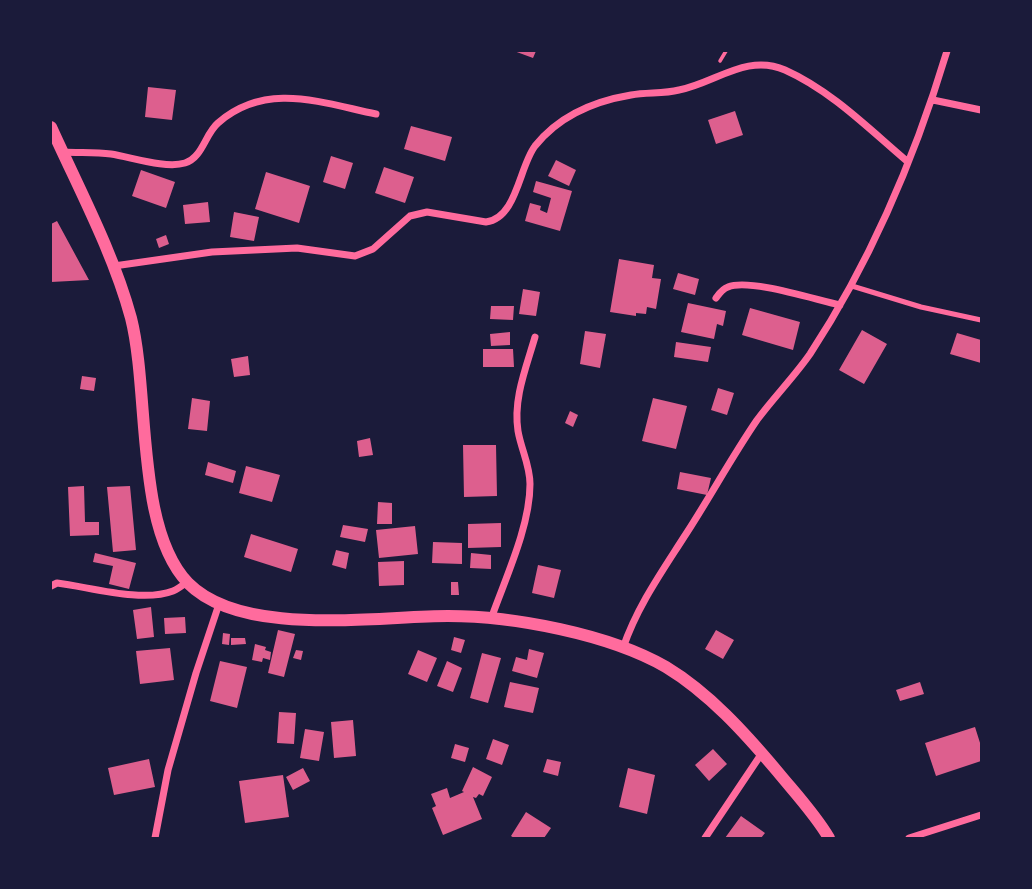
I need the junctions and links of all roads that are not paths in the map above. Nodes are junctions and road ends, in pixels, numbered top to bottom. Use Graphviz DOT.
graph roads {
  1 [pos="947,51"];
  2 [pos="933,100"];
  3 [pos="981,110"];
  4 [pos="376,114"];
  5 [pos="51,127"];
  6 [pos="62,152"];
  7 [pos="908,162"];
  8 [pos="114,266"];
  9 [pos="852,286"];
  10 [pos="716,298"];
  11 [pos="840,305"];
  12 [pos="981,320"];
  13 [pos="535,337"];
  14 [pos="187,582"];
  15 [pos="51,586"];
  16 [pos="219,604"];
  17 [pos="491,619"];
  18 [pos="623,648"];
  19 [pos="762,753"];
  20 [pos="981,815"];
  21 [pos="155,838"];
  22 [pos="705,838"];
  23 [pos="829,838"];
  24 [pos="909,838"];
  1 -- 2 [label="street"];
  2 -- 3 [label="street"];
  2 -- 7 [label="street"];
  4 -- 6 [label="street"];
  5 -- 6 [label="street"];
  6 -- 8 [label="street"];
  7 -- 8 [label="street"];
  7 -- 9 [label="street"];
  8 -- 14 [label="street"];
  9 -- 11 [label="street"];
  9 -- 12 [label="lane"];
  10 -- 11 [label="street"];
  11 -- 18 [label="street"];
  13 -- 17 [label="street"];
  14 -- 15 [label="street"];
  14 -- 16 [label="street"];
  16 -- 17 [label="street"];
  16 -- 21 [label="street"];
  17 -- 18 [label="street"];
  18 -- 19 [label="street"];
  19 -- 22 [label="street"];
  19 -- 23 [label="street"];
  20 -- 24 [label="street"];
}
